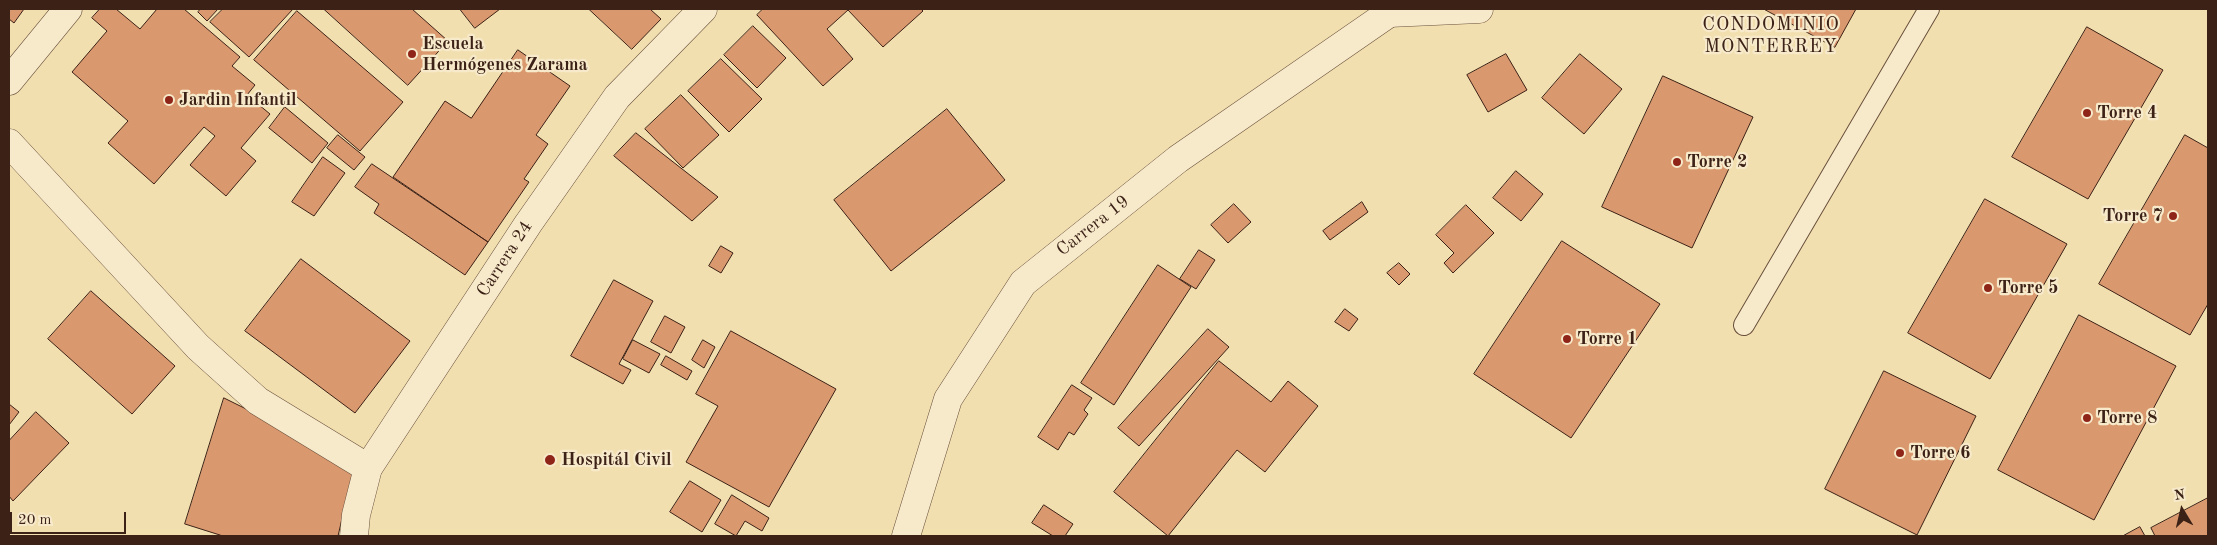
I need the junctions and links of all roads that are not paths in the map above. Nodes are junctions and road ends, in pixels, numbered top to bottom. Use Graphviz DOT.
graph roads {
  1 [pos="68,9"];
  2 [pos="703,9"];
  3 [pos="1479,9"];
  4 [pos="1928,9"];
  5 [pos="1392,11"];
  6 [pos="11,75"];
  7 [pos="9,143"];
  8 [pos="1744,325"];
  9 [pos="368,468"];
  10 [pos="354,536"];
  11 [pos="906,536"];
  1 -- 6 [label="street"];
  2 -- 9 [label="street, Carrera 24"];
  3 -- 5 [label="street"];
  4 -- 8 [label="lane"];
  5 -- 11 [label="street, Carrera 19"];
  7 -- 9 [label="street"];
  9 -- 10 [label="street, Carrera 24"];
}
